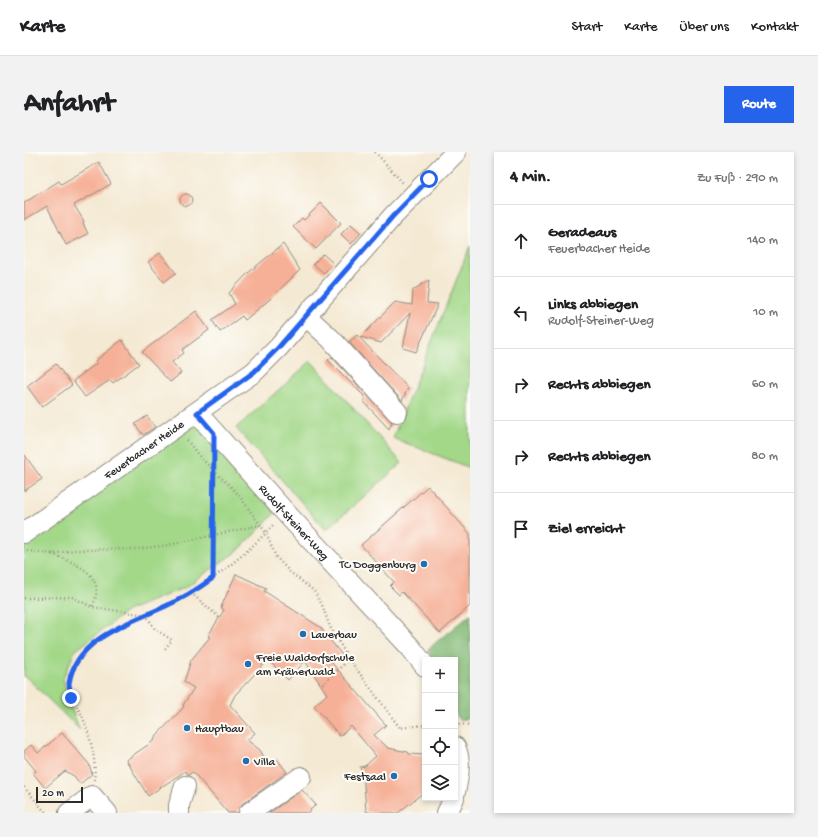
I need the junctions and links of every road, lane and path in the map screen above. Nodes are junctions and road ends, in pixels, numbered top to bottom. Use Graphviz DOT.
graph roads {
  1 [pos="375,152"];
  2 [pos="456,152"];
  3 [pos="414,194"];
  4 [pos="306,316"];
  5 [pos="397,412"];
  6 [pos="197,413"];
  7 [pos="214,433"];
  8 [pos="184,436"];
  9 [pos="214,469"];
  10 [pos="285,512"];
  11 [pos="260,525"];
  12 [pos="24,533"];
  13 [pos="266,533"];
  14 [pos="214,535"];
  15 [pos="24,551"];
  16 [pos="52,554"];
  17 [pos="213,578"];
  18 [pos="191,593"];
  19 [pos="24,598"];
  20 [pos="92,607"];
  21 [pos="146,615"];
  22 [pos="220,618"];
  23 [pos="164,650"];
  24 [pos="348,659"];
  25 [pos="422,662"];
  26 [pos="320,686"];
  27 [pos="458,724"];
  28 [pos="470,724"];
  29 [pos="422,725"];
  30 [pos="458,753"];
  31 [pos="301,777"];
  32 [pos="458,778"];
  33 [pos="185,786"];
  34 [pos="24,787"];
  35 [pos="92,796"];
  36 [pos="453,801"];
  37 [pos="46,813"];
  38 [pos="69,813"];
  39 [pos="107,813"];
  40 [pos="179,813"];
  41 [pos="249,813"];
  42 [pos="448,813"];
  1 -- 3 [label="path"];
  2 -- 3 [label="street, Feuerbacher Heide"];
  3 -- 4 [label="street, Feuerbacher Heide"];
  4 -- 5 [label="street"];
  4 -- 6 [label="street, Feuerbacher Heide"];
  6 -- 7 [label="street, Rudolf-Steiner-Weg"];
  6 -- 12 [label="street, Feuerbacher Heide"];
  7 -- 9 [label="path"];
  7 -- 10 [label="street, Rudolf-Steiner-Weg"];
  8 -- 9 [label="path"];
  9 -- 11 [label="path"];
  9 -- 14 [label="path"];
  10 -- 13 [label="path"];
  10 -- 25 [label="street, Rudolf-Steiner-Weg"];
  11 -- 13 [label="path"];
  11 -- 14 [label="path"];
  13 -- 17 [label="path"];
  13 -- 24 [label="path"];
  14 -- 16 [label="path"];
  14 -- 17 [label="path"];
  15 -- 16 [label="path"];
  16 -- 20 [label="path"];
  17 -- 18 [label="path"];
  18 -- 21 [label="path"];
  18 -- 22 [label="path"];
  19 -- 20 [label="path"];
  20 -- 21 [label="path"];
  21 -- 23 [label="path"];
  21 -- 35 [label="path"];
  24 -- 26 [label="path"];
  24 -- 29 [label="path"];
  27 -- 28 [label="path"];
  30 -- 32 [label="street"];
  31 -- 41 [label="street"];
  33 -- 40 [label="street"];
  34 -- 37 [label="path"];
  35 -- 38 [label="street"];
  35 -- 39 [label="street"];
  36 -- 42 [label="street"];
}
